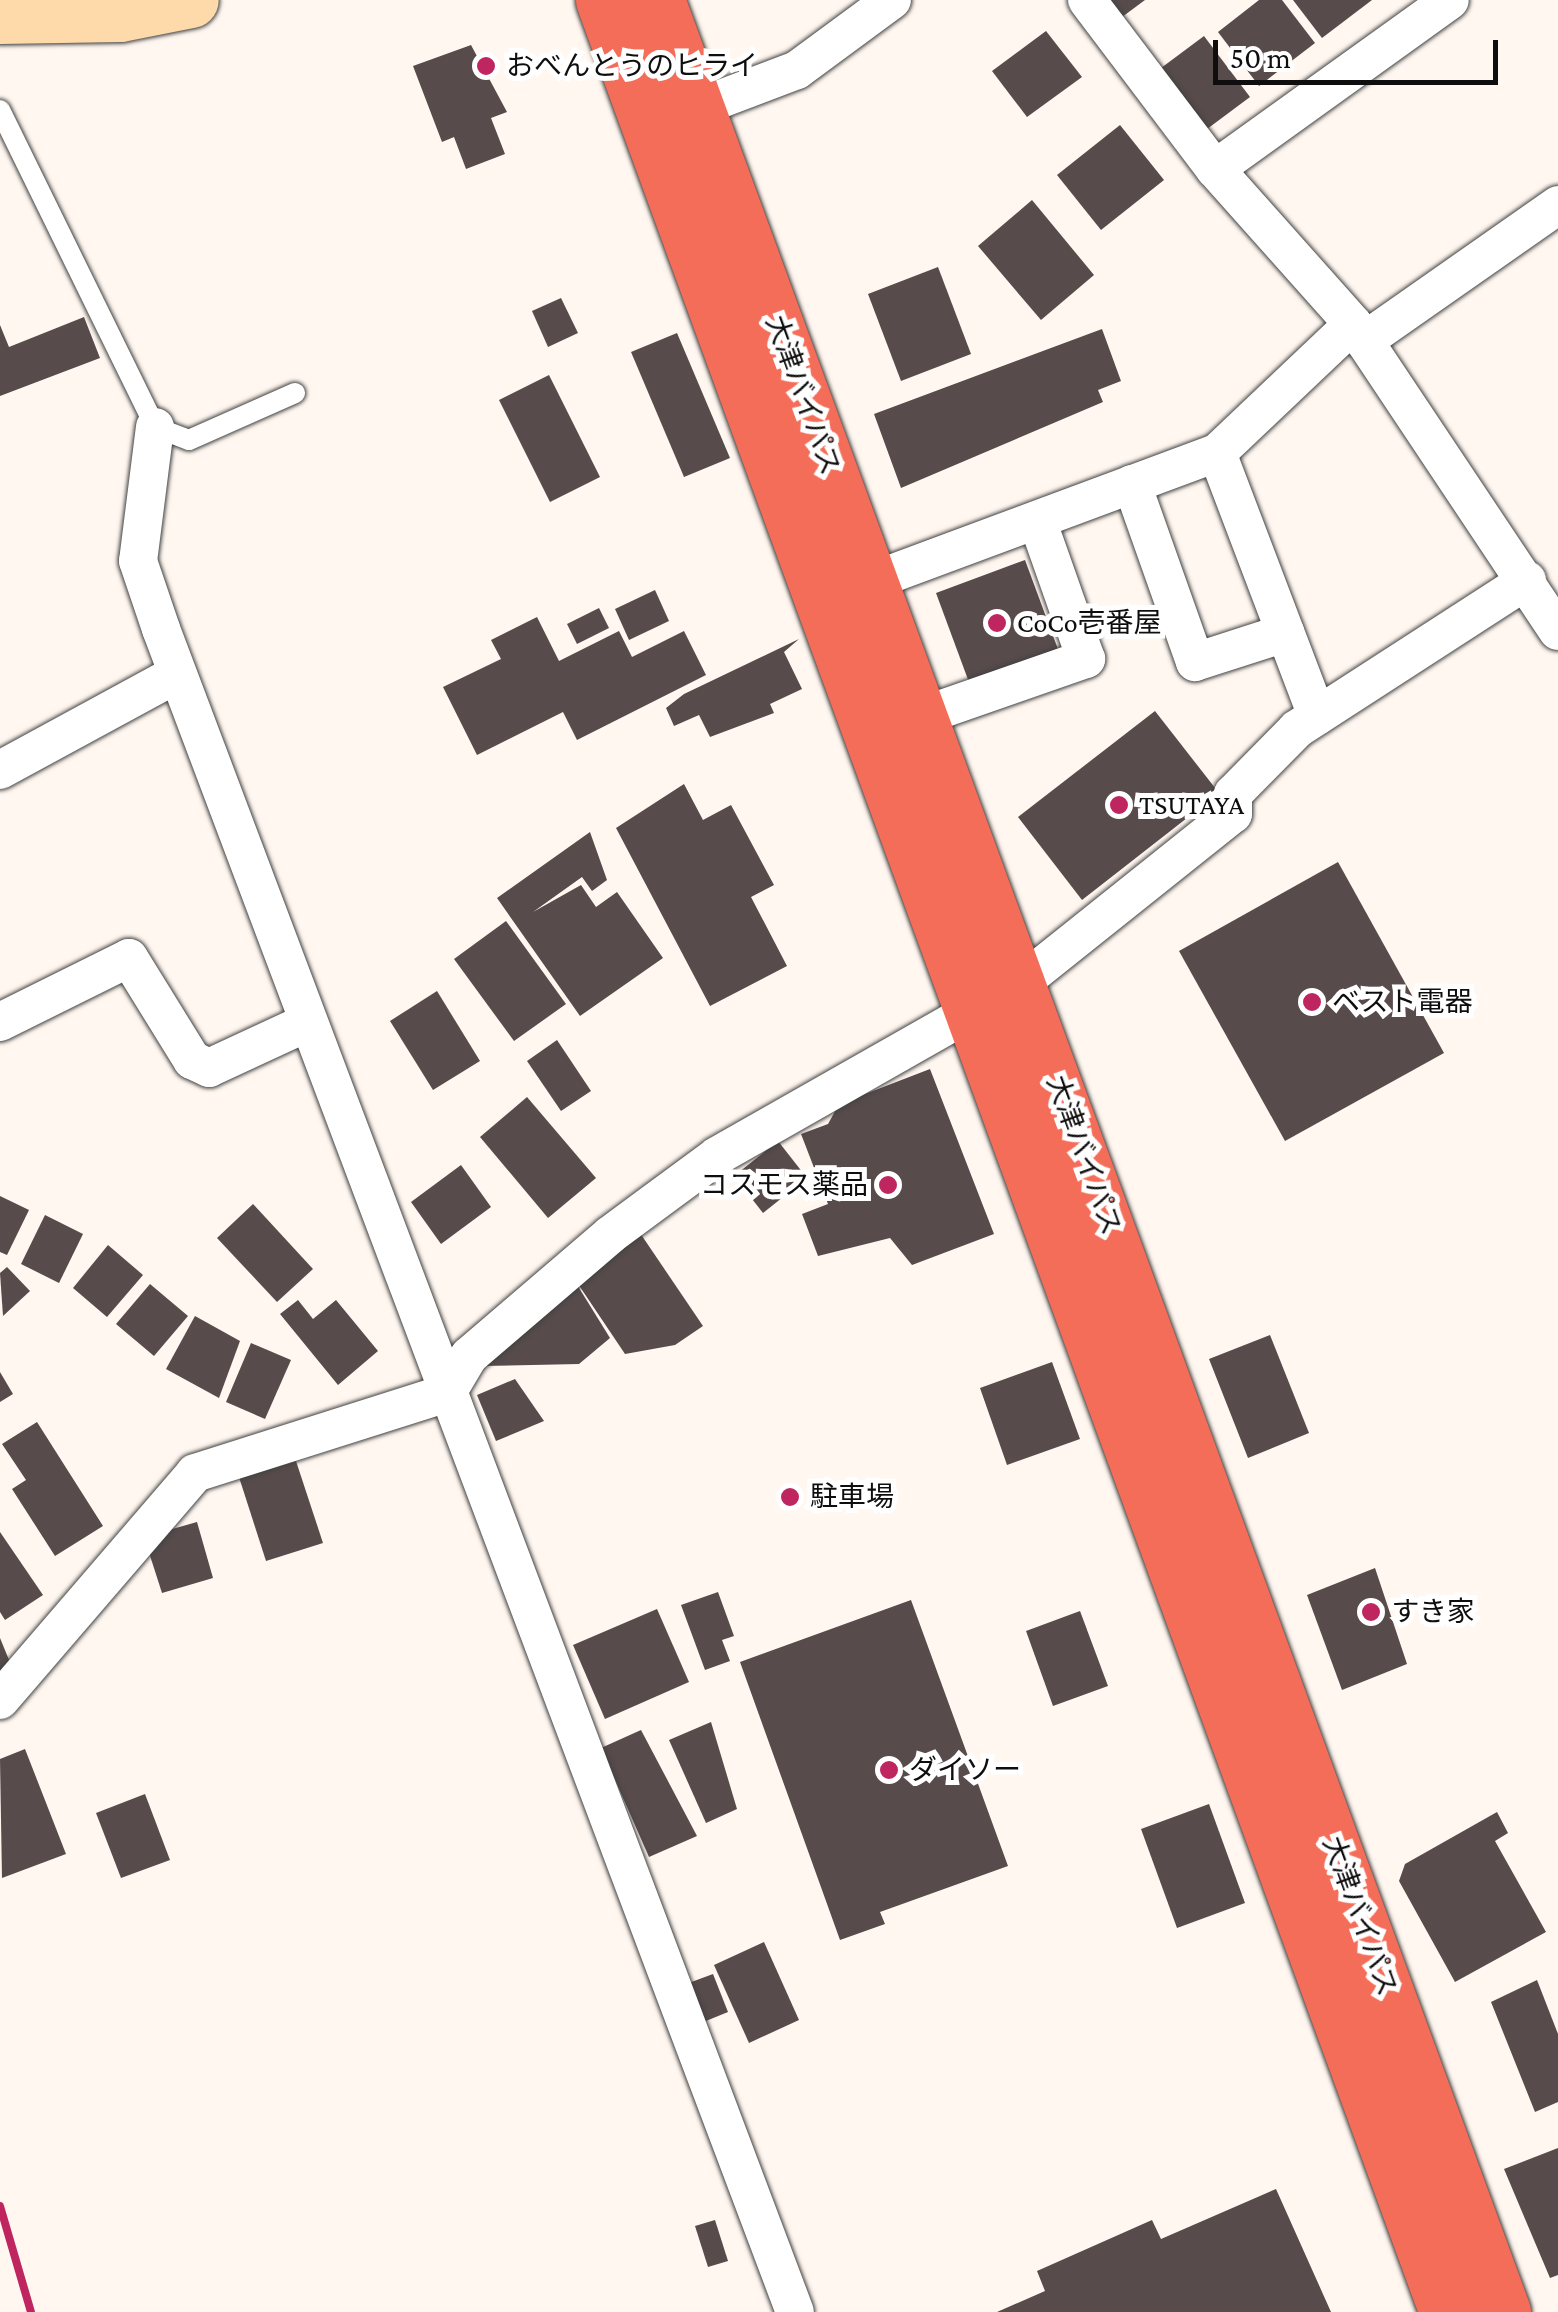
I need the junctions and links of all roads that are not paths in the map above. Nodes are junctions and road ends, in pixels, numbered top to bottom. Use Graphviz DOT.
graph roads {
  1 [pos="191,0"];
  2 [pos="604,0"];
  3 [pos="657,0"];
  4 [pos="892,0"];
  5 [pos="1088,0"];
  6 [pos="1450,0"];
  7 [pos="0,16"];
  8 [pos="697,108"];
  9 [pos="0,110"];
  10 [pos="1215,169"];
  11 [pos="1558,204"];
  12 [pos="1358,332"];
  13 [pos="295,393"];
  14 [pos="154,427"];
  15 [pos="1217,453"];
  16 [pos="1132,484"];
  17 [pos="1036,520"];
  18 [pos="1526,580"];
  19 [pos="872,581"];
  20 [pos="1558,630"];
  21 [pos="1285,633"];
  22 [pos="177,674"];
  23 [pos="922,716"];
  24 [pos="1317,716"];
  25 [pos="0,770"];
  26 [pos="998,995"];
  27 [pos="0,1022"];
  28 [pos="306,1023"];
  29 [pos="446,1394"];
  30 [pos="0,1700"];
  31 [pos="795,2312"];
  32 [pos="1447,2312"];
  33 [pos="1503,2312"];
  1 -- 7 [label="main road"];
  2 -- 26 [label="highway, 大津バイパス"];
  3 -- 8 [label="highway, 大津バイパス"];
  4 -- 8 [label="street"];
  5 -- 10 [label="street"];
  6 -- 10 [label="street"];
  8 -- 19 [label="highway, 大津バイパス"];
  9 -- 14 [label="lane"];
  10 -- 12 [label="street"];
  11 -- 12 [label="street"];
  12 -- 15 [label="street"];
  12 -- 18 [label="street"];
  13 -- 14 [label="lane"];
  14 -- 22 [label="street"];
  15 -- 16 [label="street"];
  15 -- 21 [label="street"];
  16 -- 17 [label="street"];
  16 -- 21 [label="street"];
  17 -- 19 [label="street"];
  17 -- 23 [label="street"];
  18 -- 20 [label="street"];
  18 -- 24 [label="street"];
  19 -- 23 [label="highway, 大津バイパス"];
  21 -- 24 [label="street"];
  22 -- 25 [label="street"];
  22 -- 28 [label="street"];
  23 -- 26 [label="highway, 大津バイパス"];
  24 -- 26 [label="street"];
  26 -- 29 [label="street"];
  26 -- 32 [label="highway, 大津バイパス"];
  26 -- 33 [label="highway, 大津バイパス"];
  27 -- 28 [label="street"];
  28 -- 29 [label="street"];
  29 -- 30 [label="street"];
  29 -- 31 [label="street"];
}
